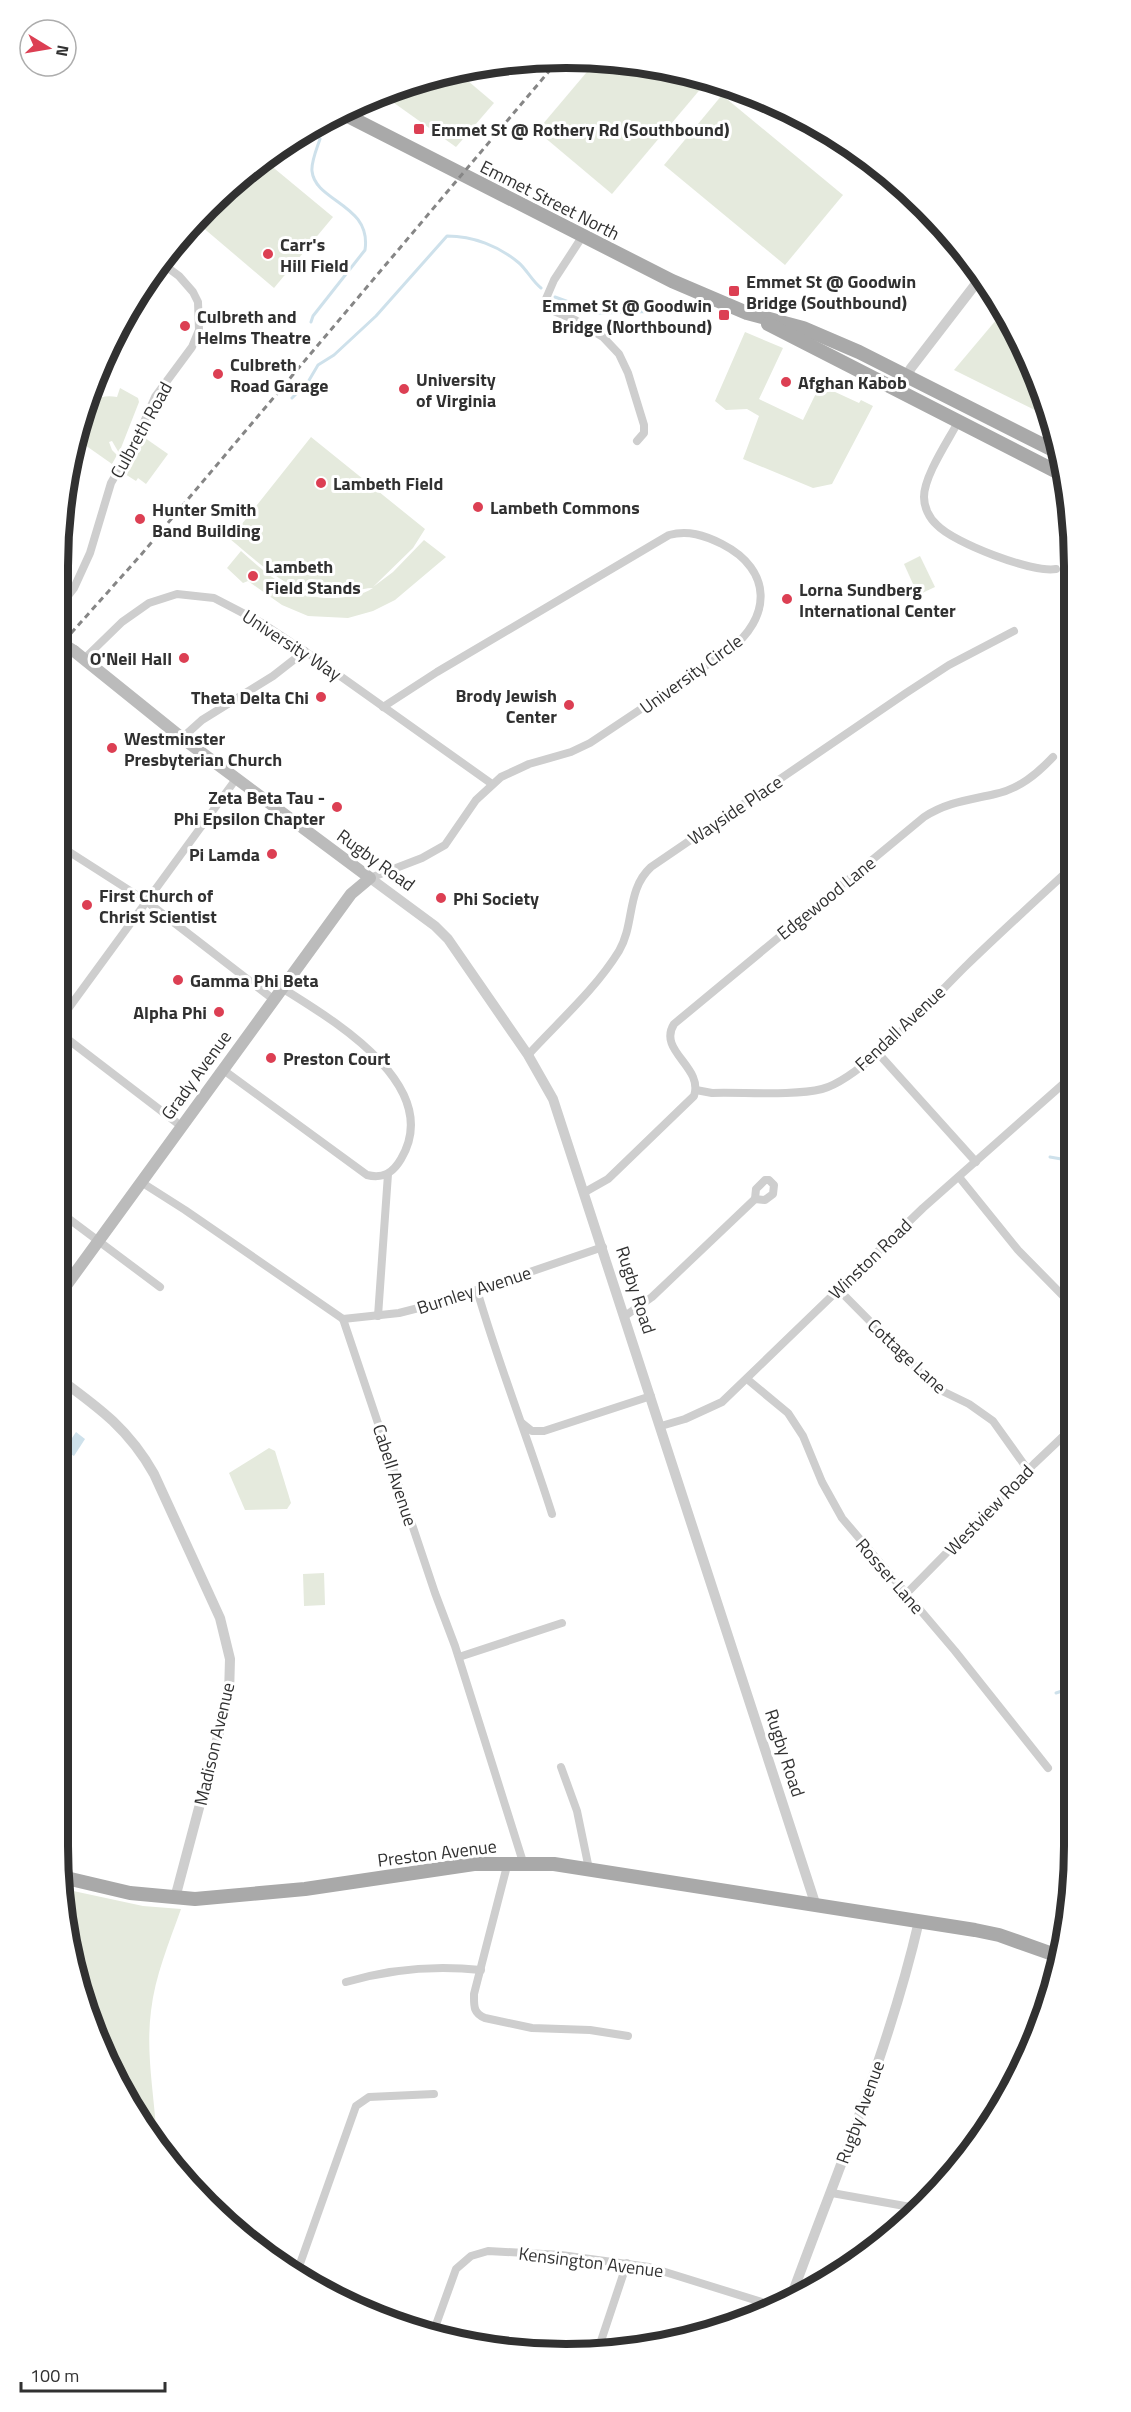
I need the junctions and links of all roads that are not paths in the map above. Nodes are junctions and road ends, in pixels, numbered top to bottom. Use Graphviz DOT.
graph roads {
  1 [pos="349,117"];
  2 [pos="582,237"];
  3 [pos="167,267"];
  4 [pos="976,284"];
  5 [pos="747,313"];
  6 [pos="906,376"];
  7 [pos="897,391"];
  8 [pos="958,422"];
  9 [pos="638,441"];
  10 [pos="1050,448"];
  11 [pos="1054,471"];
  12 [pos="1056,569"];
  13 [pos="68,596"];
  14 [pos="1014,631"];
  15 [pos="68,648"];
  16 [pos="304,651"];
  17 [pos="79,655"];
  18 [pos="383,707"];
  19 [pos="182,738"];
  20 [pos="1053,757"];
  21 [pos="236,779"];
  22 [pos="492,784"];
  23 [pos="68,851"];
  24 [pos="1064,874"];
  25 [pos="370,878"];
  26 [pos="146,901"];
  27 [pos="282,988"];
  28 [pos="273,999"];
  29 [pos="68,1009"];
  30 [pos="68,1039"];
  31 [pos="877,1052"];
  32 [pos="528,1055"];
  33 [pos="222,1069"];
  34 [pos="1064,1083"];
  35 [pos="696,1090"];
  36 [pos="182,1125"];
  37 [pos="976,1162"];
  38 [pos="388,1174"];
  39 [pos="959,1177"];
  40 [pos="141,1182"];
  41 [pos="585,1192"];
  42 [pos="755,1199"];
  43 [pos="68,1218"];
  44 [pos="98,1241"];
  45 [pos="603,1247"];
  46 [pos="68,1283"];
  47 [pos="160,1287"];
  48 [pos="838,1289"];
  49 [pos="477,1290"];
  50 [pos="1064,1297"];
  51 [pos="625,1316"];
  52 [pos="378,1317"];
  53 [pos="343,1319"];
  54 [pos="747,1379"];
  55 [pos="68,1385"];
  56 [pos="651,1396"];
  57 [pos="522,1422"];
  58 [pos="661,1426"];
  59 [pos="1064,1436"];
  60 [pos="1028,1470"];
  61 [pos="552,1514"];
  62 [pos="906,1594"];
  63 [pos="562,1623"];
  64 [pos="459,1657"];
  65 [pos="561,1767"];
  66 [pos="1048,1768"];
  67 [pos="508,1862"];
  68 [pos="523,1862"];
  69 [pos="589,1869"];
  70 [pos="69,1879"];
  71 [pos="176,1898"];
  72 [pos="816,1906"];
  73 [pos="919,1921"];
  74 [pos="1052,1954"];
  75 [pos="481,1970"];
  76 [pos="346,1982"];
  77 [pos="628,2036"];
  78 [pos="434,2094"];
  79 [pos="832,2193"];
  80 [pos="909,2207"];
  81 [pos="627,2263"];
  82 [pos="299,2267"];
  83 [pos="795,2288"];
  84 [pos="766,2303"];
  85 [pos="435,2327"];
  86 [pos="600,2343"];
  1 -- 2 [label="main road, Emmet Street North"];
  2 -- 5 [label="main road, Emmet Street North"];
  2 -- 9 [label="street"];
  3 -- 13 [label="street, Culbreth Road"];
  4 -- 6 [label="street"];
  5 -- 6 [label="main road, Emmet Street North"];
  5 -- 7 [label="main road, Emmet Street North"];
  6 -- 7 [label="street"];
  6 -- 10 [label="main road, Emmet Street North"];
  7 -- 8 [label="main road, Emmet Street North"];
  8 -- 11 [label="main road, Emmet Street North"];
  8 -- 12 [label="street"];
  14 -- 32 [label="street, Wayside Place"];
  15 -- 17 [label="main road, Rugby Road, bridge"];
  16 -- 17 [label="street, University Way"];
  16 -- 18 [label="street, University Way"];
  16 -- 19 [label="street"];
  17 -- 19 [label="main road, Rugby Road"];
  18 -- 22 [label="street, University Way"];
  18 -- 22 [label="street, University Circle"];
  19 -- 21 [label="main road, Rugby Road"];
  20 -- 35 [label="street, Edgewood Lane"];
  21 -- 25 [label="main road, Rugby Road"];
  21 -- 26 [label="street"];
  22 -- 25 [label="street, University Circle"];
  23 -- 26 [label="street"];
  24 -- 31 [label="street, Fendall Avenue"];
  25 -- 27 [label="main road, Grady Avenue"];
  25 -- 32 [label="street, Rugby Road"];
  26 -- 28 [label="street"];
  26 -- 29 [label="street"];
  27 -- 28 [label="main road, Grady Avenue"];
  27 -- 38 [label="street"];
  28 -- 33 [label="main road, Grady Avenue"];
  30 -- 36 [label="street"];
  31 -- 35 [label="street, Fendall Avenue"];
  31 -- 37 [label="street"];
  32 -- 41 [label="street, Rugby Road"];
  33 -- 36 [label="main road, Grady Avenue"];
  33 -- 38 [label="street"];
  34 -- 37 [label="street, Winston Road"];
  35 -- 41 [label="street"];
  36 -- 40 [label="main road, Grady Avenue"];
  37 -- 39 [label="street, Winston Road"];
  38 -- 52 [label="street"];
  39 -- 48 [label="street, Winston Road"];
  39 -- 50 [label="street"];
  40 -- 44 [label="main road, Grady Avenue"];
  40 -- 53 [label="street"];
  41 -- 45 [label="street, Rugby Road"];
  42 -- 51 [label="street"];
  43 -- 44 [label="street"];
  44 -- 46 [label="main road, Grady Avenue"];
  44 -- 47 [label="street"];
  45 -- 49 [label="street, Burnley Avenue"];
  45 -- 51 [label="street, Rugby Road"];
  48 -- 54 [label="street, Winston Road"];
  48 -- 60 [label="street, Cottage Lane"];
  49 -- 52 [label="street, Burnley Avenue"];
  49 -- 57 [label="street"];
  51 -- 56 [label="street, Rugby Road"];
  52 -- 53 [label="street, Burnley Avenue"];
  53 -- 64 [label="street, Cabell Avenue"];
  54 -- 58 [label="street, Winston Road"];
  54 -- 62 [label="street, Rosser Lane"];
  55 -- 71 [label="street, Madison Avenue"];
  56 -- 57 [label="street"];
  56 -- 58 [label="street, Rugby Road"];
  57 -- 61 [label="street"];
  58 -- 72 [label="street, Rugby Road"];
  59 -- 60 [label="street, Westview Road"];
  60 -- 62 [label="street, Westview Road"];
  62 -- 66 [label="street, Rosser Lane"];
  63 -- 64 [label="street"];
  64 -- 68 [label="street, Cabell Avenue"];
  65 -- 69 [label="street"];
  67 -- 68 [label="main road, Preston Avenue"];
  67 -- 71 [label="main road, Preston Avenue"];
  67 -- 75 [label="street"];
  68 -- 69 [label="main road, Preston Avenue"];
  69 -- 72 [label="main road, Preston Avenue"];
  70 -- 71 [label="main road, Preston Avenue"];
  72 -- 73 [label="main road"];
  73 -- 74 [label="main road"];
  73 -- 79 [label="street, Rugby Avenue"];
  75 -- 76 [label="street"];
  75 -- 77 [label="street"];
  78 -- 82 [label="street"];
  79 -- 80 [label="street"];
  79 -- 83 [label="street, Rugby Avenue"];
  81 -- 84 [label="street, Kensington Avenue"];
  81 -- 85 [label="street, Kensington Avenue"];
  81 -- 86 [label="street"];
}
